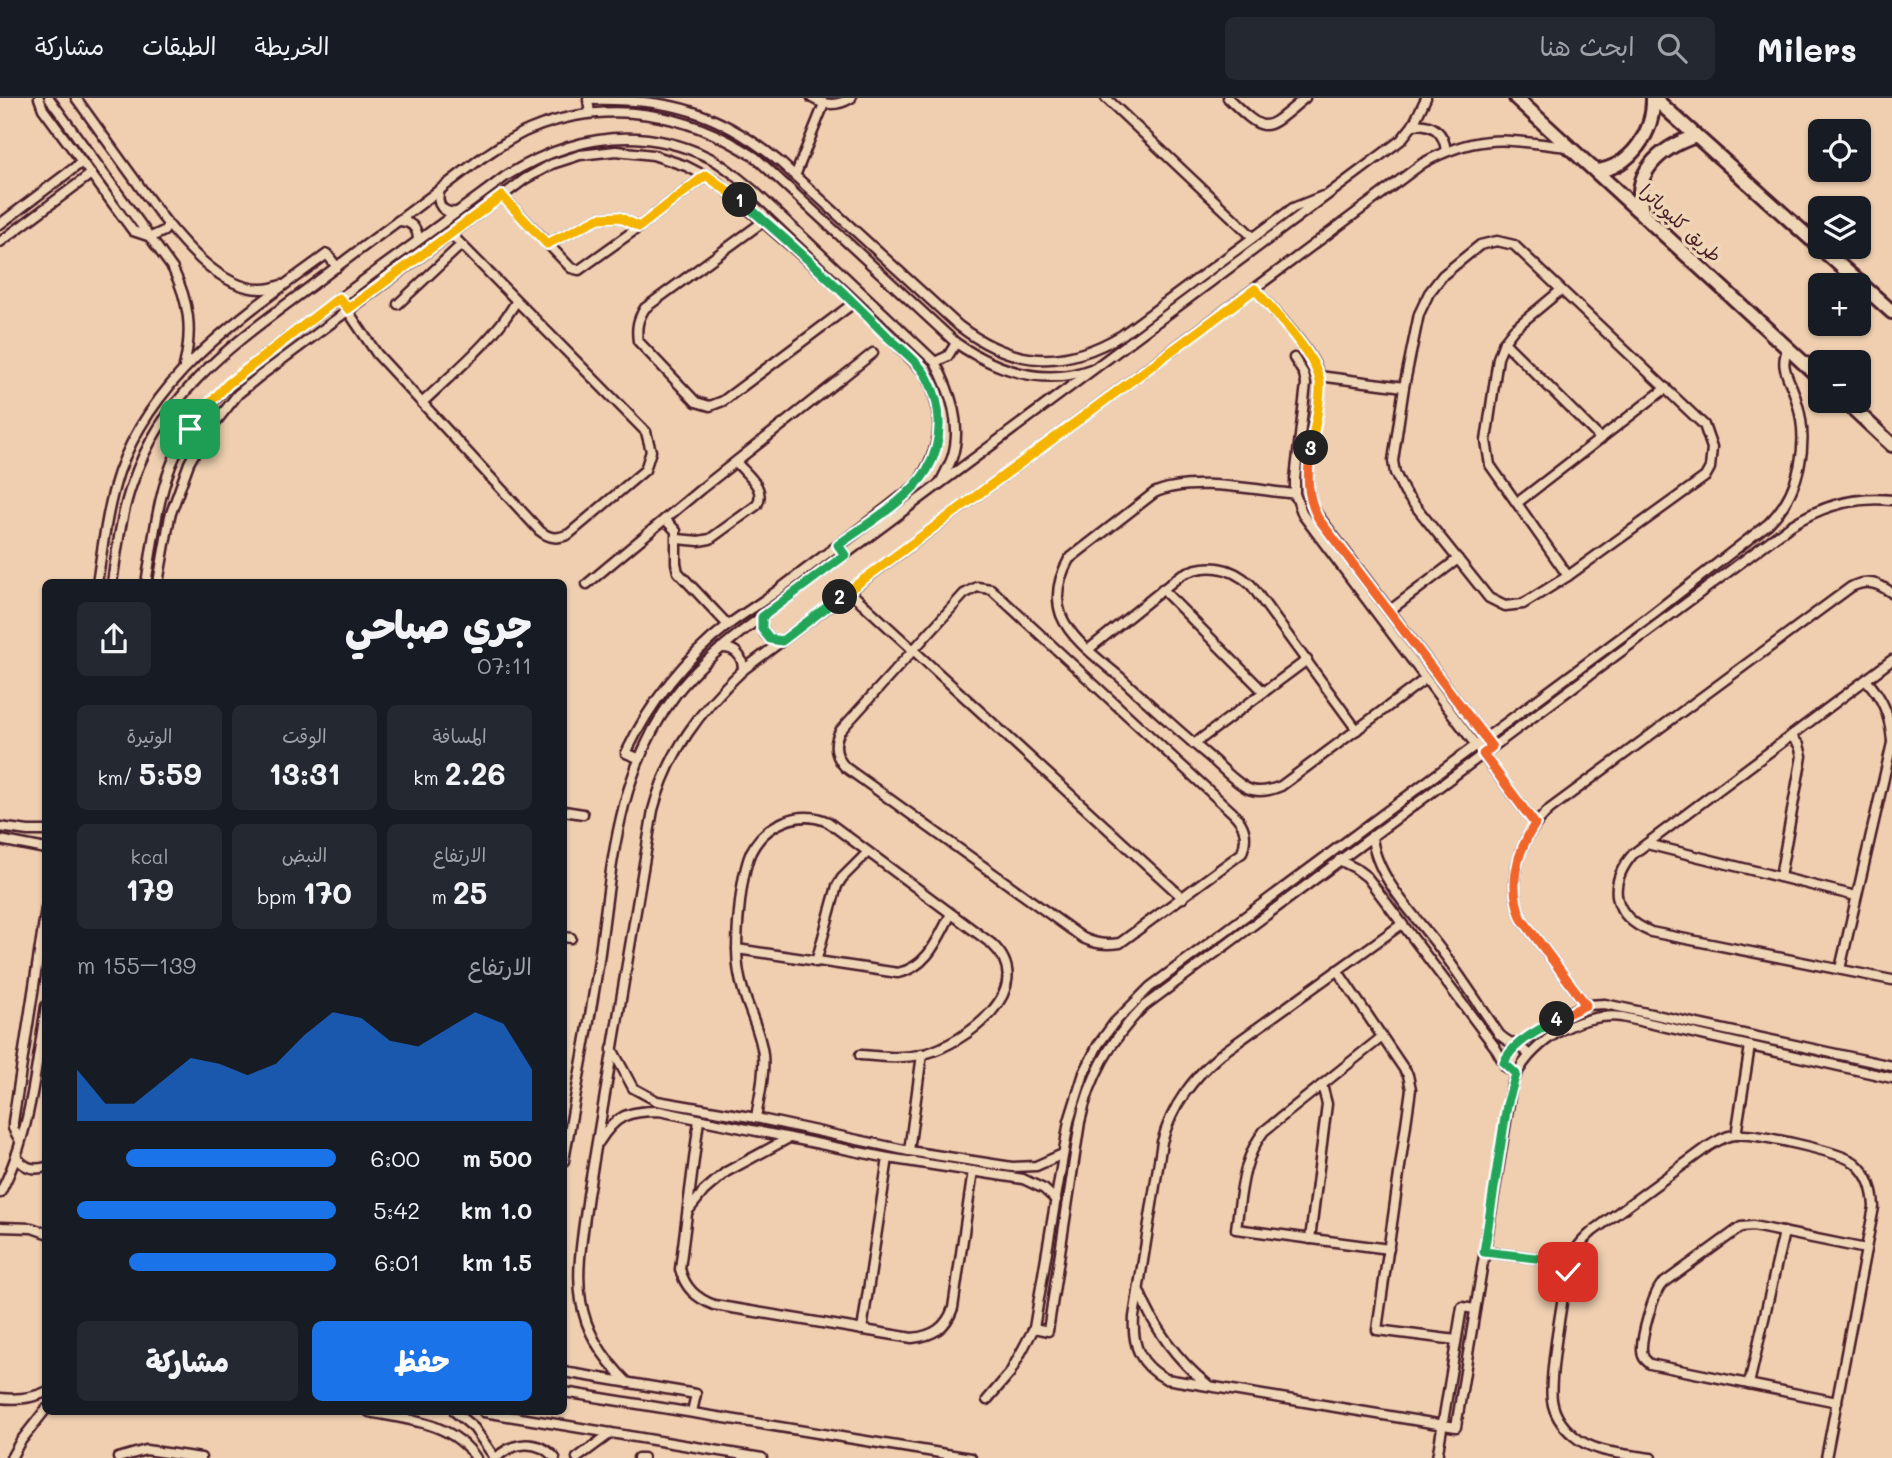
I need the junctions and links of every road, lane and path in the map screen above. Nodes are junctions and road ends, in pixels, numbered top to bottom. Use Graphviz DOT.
graph roads {
  1 [pos="39,98"];
  2 [pos="49,98"];
  3 [pos="76,98"];
  4 [pos="1106,98"];
  5 [pos="1228,98"];
  6 [pos="1305,98"];
  7 [pos="1426,98"];
  8 [pos="1516,98"];
  9 [pos="1654,98"];
  10 [pos="848,99"];
  11 [pos="817,100"];
  12 [pos="590,113"];
  13 [pos="1413,125"];
  14 [pos="1696,136"];
  15 [pos="1570,148"];
  16 [pos="1446,151"];
  17 [pos="82,162"];
  18 [pos="1596,171"];
  19 [pos="91,174"];
  20 [pos="706,175"];
  21 [pos="795,176"];
  22 [pos="440,190"];
  23 [pos="1329,194"];
  24 [pos="502,196"];
  25 [pos="458,212"];
  26 [pos="1643,214"];
  27 [pos="764,220"];
  28 [pos="398,221"];
  29 [pos="0,224"];
  30 [pos="168,225"];
  31 [pos="639,227"];
  32 [pos="450,233"];
  33 [pos="151,237"];
  34 [pos="1252,237"];
  35 [pos="418,240"];
  36 [pos="0,243"];
  37 [pos="547,244"];
  38 [pos="460,246"];
  39 [pos="874,249"];
  40 [pos="864,257"];
  41 [pos="337,267"];
  42 [pos="290,281"];
  43 [pos="852,286"];
  44 [pos="1255,289"];
  45 [pos="1561,290"];
  46 [pos="844,292"];
  47 [pos="1180,292"];
  48 [pos="339,298"];
  49 [pos="1188,300"];
  50 [pos="516,302"];
  51 [pos="855,302"];
  52 [pos="398,304"];
  53 [pos="348,309"];
  54 [pos="1892,312"];
  55 [pos="1504,342"];
  56 [pos="956,343"];
  57 [pos="1788,348"];
  58 [pos="873,353"];
  59 [pos="1294,358"];
  60 [pos="935,362"];
  61 [pos="1100,365"];
  62 [pos="184,367"];
  63 [pos="1808,367"];
  64 [pos="1319,376"];
  65 [pos="1404,387"];
  66 [pos="1666,388"];
  67 [pos="422,402"];
  68 [pos="1858,413"];
  69 [pos="1601,439"];
  70 [pos="1892,444"];
  71 [pos="126,456"];
  72 [pos="141,461"];
  73 [pos="736,462"];
  74 [pos="938,486"];
  75 [pos="1295,494"];
  76 [pos="1892,500"];
  77 [pos="1517,503"];
  78 [pos="1314,510"];
  79 [pos="1303,515"];
  80 [pos="1777,516"];
  81 [pos="665,519"];
  82 [pos="1790,526"];
  83 [pos="677,539"];
  84 [pos="838,545"];
  85 [pos="845,555"];
  86 [pos="1458,559"];
  87 [pos="1568,576"];
  88 [pos="98,579"];
  89 [pos="114,579"];
  90 [pos="146,579"];
  91 [pos="159,579"];
  92 [pos="587,584"];
  93 [pos="1162,589"];
  94 [pos="849,591"];
  95 [pos="1892,593"];
  96 [pos="1389,611"];
  97 [pos="762,617"];
  98 [pos="728,625"];
  99 [pos="782,641"];
  100 [pos="720,648"];
  101 [pos="1089,649"];
  102 [pos="913,650"];
  103 [pos="1307,660"];
  104 [pos="1892,660"];
  105 [pos="743,670"];
  106 [pos="1425,679"];
  107 [pos="1866,680"];
  108 [pos="1264,692"];
  109 [pos="1357,730"];
  110 [pos="1791,736"];
  111 [pos="1486,738"];
  112 [pos="1892,742"];
  113 [pos="1194,744"];
  114 [pos="1476,745"];
  115 [pos="1492,747"];
  116 [pos="1483,754"];
  117 [pos="638,758"];
  118 [pos="567,811"];
  119 [pos="583,814"];
  120 [pos="1535,824"];
  121 [pos="0,827"];
  122 [pos="42,831"];
  123 [pos="1372,836"];
  124 [pos="0,840"];
  125 [pos="1647,844"];
  126 [pos="42,848"];
  127 [pos="868,852"];
  128 [pos="1339,860"];
  129 [pos="1780,877"];
  130 [pos="1856,897"];
  131 [pos="1183,898"];
  132 [pos="951,914"];
  133 [pos="1402,924"];
  134 [pos="42,934"];
  135 [pos="737,949"];
  136 [pos="816,962"];
  137 [pos="1840,969"];
  138 [pos="1337,970"];
  139 [pos="1892,979"];
  140 [pos="1586,1005"];
  141 [pos="1675,1018"];
  142 [pos="1671,1028"];
  143 [pos="42,1030"];
  144 [pos="1382,1037"];
  145 [pos="1797,1045"];
  146 [pos="1516,1046"];
  147 [pos="1750,1046"];
  148 [pos="612,1049"];
  149 [pos="922,1054"];
  150 [pos="860,1055"];
  151 [pos="1529,1055"];
  152 [pos="1844,1055"];
  153 [pos="1794,1056"];
  154 [pos="1504,1063"];
  155 [pos="1892,1066"];
  156 [pos="1841,1067"];
  157 [pos="1516,1074"];
  158 [pos="1892,1078"];
  159 [pos="1322,1085"];
  160 [pos="756,1118"];
  161 [pos="699,1120"];
  162 [pos="1736,1135"];
  163 [pos="789,1138"];
  164 [pos="20,1141"];
  165 [pos="567,1144"];
  166 [pos="596,1147"];
  167 [pos="909,1151"];
  168 [pos="1063,1154"];
  169 [pos="16,1156"];
  170 [pos="888,1158"];
  171 [pos="42,1167"];
  172 [pos="973,1171"];
  173 [pos="0,1193"];
  174 [pos="1056,1200"];
  175 [pos="687,1213"];
  176 [pos="0,1227"];
  177 [pos="42,1232"];
  178 [pos="1784,1232"];
  179 [pos="1310,1239"];
  180 [pos="1389,1249"];
  181 [pos="1866,1249"];
  182 [pos="1484,1252"];
  183 [pos="1570,1262"];
  184 [pos="1138,1289"];
  185 [pos="1475,1309"];
  186 [pos="1034,1328"];
  187 [pos="862,1331"];
  188 [pos="1456,1340"];
  189 [pos="567,1373"];
  190 [pos="628,1383"];
  191 [pos="1749,1384"];
  192 [pos="1209,1386"];
  193 [pos="567,1392"];
  194 [pos="42,1394"];
  195 [pos="0,1398"];
  196 [pos="987,1399"];
  197 [pos="1837,1402"];
  198 [pos="692,1412"];
  199 [pos="42,1414"];
  200 [pos="382,1415"];
  201 [pos="459,1415"];
  202 [pos="502,1415"];
  203 [pos="1442,1425"];
  204 [pos="611,1433"];
  205 [pos="165,1455"];
  206 [pos="11,1458"];
  207 [pos="118,1458"];
  208 [pos="201,1458"];
  209 [pos="476,1458"];
  210 [pos="496,1458"];
  211 [pos="555,1458"];
  212 [pos="577,1458"];
  213 [pos="762,1458"];
  214 [pos="969,1458"];
  215 [pos="1437,1458"];
  216 [pos="1651,1458"];
  217 [pos="1826,1458"];
  1 -- 17 [label="street"];
  2 -- 33 [label="street"];
  3 -- 30 [label="street"];
  4 -- 34 [label="street"];
  5 -- 6 [label="street"];
  7 -- 13 [label="street"];
  8 -- 15 [label="main road, طريق كليوباترا"];
  9 -- 14 [label="main road"];
  9 -- 18 [label="main road"];
  10 -- 11 [label="street"];
  11 -- 21 [label="street"];
  12 -- 21 [label="street"];
  12 -- 22 [label="street"];
  12 -- 40 [label="street"];
  13 -- 16 [label="street"];
  13 -- 23 [label="street"];
  14 -- 26 [label="main road"];
  14 -- 54 [label="main road"];
  15 -- 16 [label="street"];
  15 -- 18 [label="main road, طريق كليوباترا"];
  16 -- 44 [label="street"];
  17 -- 19 [label="street"];
  17 -- 29 [label="street"];
  18 -- 26 [label="main road, طريق كليوباترا"];
  19 -- 33 [label="street"];
  19 -- 36 [label="street"];
  20 -- 24 [label="street"];
  20 -- 27 [label="street"];
  20 -- 31 [label="street"];
  21 -- 39 [label="street"];
  22 -- 25 [label="street"];
  22 -- 28 [label="street"];
  23 -- 34 [label="street"];
  23 -- 49 [label="street"];
  24 -- 32 [label="street"];
  24 -- 37 [label="street"];
  25 -- 35 [label="street"];
  25 -- 43 [label="street"];
  26 -- 57 [label="main road, طريق كليوباترا"];
  27 -- 46 [label="street"];
  27 -- 51 [label="street"];
  28 -- 35 [label="street"];
  28 -- 41 [label="street"];
  30 -- 33 [label="street"];
  30 -- 42 [label="street"];
  31 -- 37 [label="street"];
  31 -- 37 [label="street"];
  32 -- 38 [label="street"];
  32 -- 53 [label="street"];
  33 -- 62 [label="street"];
  34 -- 47 [label="street"];
  35 -- 48 [label="street"];
  38 -- 50 [label="street"];
  38 -- 52 [label="street"];
  39 -- 40 [label="street"];
  39 -- 47 [label="street"];
  40 -- 56 [label="street"];
  41 -- 42 [label="street"];
  41 -- 72 [label="street"];
  42 -- 62 [label="street"];
  43 -- 46 [label="street"];
  43 -- 60 [label="street"];
  44 -- 64 [label="street"];
  44 -- 94 [label="street"];
  45 -- 55 [label="street"];
  45 -- 65 [label="street"];
  45 -- 66 [label="street"];
  46 -- 51 [label="street"];
  47 -- 49 [label="street"];
  48 -- 53 [label="street"];
  48 -- 90 [label="street"];
  49 -- 61 [label="street"];
  50 -- 67 [label="street"];
  50 -- 67 [label="street"];
  51 -- 84 [label="street"];
  53 -- 67 [label="street"];
  53 -- 91 [label="street"];
  55 -- 69 [label="street"];
  55 -- 77 [label="street"];
  56 -- 60 [label="street"];
  56 -- 61 [label="street"];
  57 -- 63 [label="main road, طريق كليوباترا"];
  57 -- 80 [label="street"];
  58 -- 73 [label="street"];
  59 -- 75 [label="street"];
  60 -- 74 [label="street"];
  61 -- 74 [label="street"];
  62 -- 71 [label="street"];
  64 -- 65 [label="street"];
  64 -- 78 [label="street"];
  65 -- 86 [label="street"];
  66 -- 69 [label="street"];
  66 -- 87 [label="street"];
  68 -- 70 [label="main road"];
  69 -- 77 [label="street"];
  71 -- 72 [label="street"];
  71 -- 88 [label="street"];
  72 -- 89 [label="street"];
  73 -- 81 [label="street"];
  73 -- 83 [label="street"];
  74 -- 85 [label="street"];
  75 -- 79 [label="street"];
  75 -- 101 [label="street"];
  76 -- 82 [label="street"];
  77 -- 87 [label="street"];
  78 -- 79 [label="street"];
  78 -- 96 [label="street"];
  79 -- 106 [label="street"];
  80 -- 82 [label="street"];
  80 -- 111 [label="street"];
  81 -- 83 [label="street"];
  81 -- 92 [label="street"];
  82 -- 115 [label="street"];
  83 -- 98 [label="street"];
  84 -- 85 [label="street"];
  84 -- 98 [label="street"];
  85 -- 97 [label="street"];
  86 -- 87 [label="street"];
  86 -- 96 [label="street"];
  93 -- 101 [label="street"];
  93 -- 103 [label="street"];
  93 -- 108 [label="street"];
  94 -- 99 [label="street"];
  94 -- 102 [label="street"];
  95 -- 120 [label="street"];
  96 -- 111 [label="street"];
  97 -- 99 [label="street"];
  97 -- 100 [label="street"];
  98 -- 117 [label="street"];
  99 -- 105 [label="street"];
  100 -- 105 [label="street"];
  100 -- 117 [label="street"];
  101 -- 113 [label="street"];
  102 -- 131 [label="street"];
  102 -- 131 [label="street"];
  102 -- 131 [label="street"];
  103 -- 108 [label="street"];
  103 -- 109 [label="street"];
  104 -- 107 [label="street"];
  105 -- 148 [label="street"];
  106 -- 109 [label="street"];
  106 -- 114 [label="street"];
  107 -- 110 [label="street"];
  107 -- 112 [label="street"];
  108 -- 113 [label="street"];
  109 -- 113 [label="street"];
  110 -- 125 [label="street"];
  110 -- 129 [label="street"];
  111 -- 114 [label="street"];
  111 -- 115 [label="street"];
  112 -- 130 [label="street"];
  114 -- 116 [label="street"];
  114 -- 168 [label="street"];
  115 -- 116 [label="street"];
  116 -- 120 [label="street"];
  116 -- 123 [label="street"];
  117 -- 165 [label="street"];
  118 -- 119 [label="street"];
  120 -- 140 [label="street"];
  121 -- 122 [label="street"];
  123 -- 128 [label="street"];
  123 -- 146 [label="street"];
  124 -- 126 [label="street"];
  125 -- 129 [label="street"];
  125 -- 137 [label="street"];
  127 -- 132 [label="street"];
  127 -- 135 [label="street"];
  127 -- 136 [label="street"];
  128 -- 133 [label="street"];
  128 -- 186 [label="street"];
  129 -- 130 [label="street"];
  130 -- 137 [label="street"];
  132 -- 136 [label="street"];
  132 -- 149 [label="street"];
  133 -- 138 [label="street"];
  133 -- 154 [label="street"];
  134 -- 164 [label="street"];
  135 -- 136 [label="street"];
  135 -- 160 [label="street"];
  137 -- 139 [label="street"];
  138 -- 144 [label="street"];
  138 -- 184 [label="street"];
  140 -- 141 [label="street"];
  140 -- 146 [label="street"];
  141 -- 142 [label="street"];
  141 -- 145 [label="street"];
  142 -- 147 [label="street"];
  142 -- 151 [label="street"];
  143 -- 164 [label="street"];
  144 -- 159 [label="street"];
  144 -- 180 [label="street"];
  145 -- 152 [label="street"];
  145 -- 153 [label="street"];
  146 -- 151 [label="street"];
  146 -- 154 [label="street"];
  147 -- 153 [label="street"];
  147 -- 162 [label="street"];
  148 -- 160 [label="street"];
  148 -- 166 [label="street"];
  149 -- 150 [label="street"];
  149 -- 167 [label="street"];
  151 -- 157 [label="street"];
  152 -- 155 [label="street"];
  152 -- 156 [label="street"];
  153 -- 156 [label="street"];
  154 -- 157 [label="street"];
  156 -- 158 [label="street"];
  157 -- 182 [label="street"];
  159 -- 179 [label="street"];
  159 -- 179 [label="street"];
  160 -- 167 [label="street"];
  161 -- 163 [label="street"];
  161 -- 166 [label="street"];
  161 -- 175 [label="street"];
  162 -- 181 [label="street"];
  162 -- 183 [label="street"];
  163 -- 170 [label="street"];
  163 -- 175 [label="street"];
  164 -- 169 [label="street"];
  166 -- 190 [label="street"];
  167 -- 168 [label="street"];
  168 -- 174 [label="street"];
  169 -- 171 [label="street"];
  169 -- 173 [label="street"];
  170 -- 172 [label="street"];
  170 -- 187 [label="street"];
  172 -- 174 [label="street"];
  172 -- 187 [label="street"];
  174 -- 186 [label="street"];
  175 -- 187 [label="street"];
  176 -- 177 [label="street"];
  178 -- 181 [label="street"];
  178 -- 191 [label="street"];
  178 -- 191 [label="street"];
  179 -- 180 [label="street"];
  180 -- 188 [label="street"];
  181 -- 197 [label="street"];
  182 -- 183 [label="street"];
  182 -- 185 [label="street"];
  183 -- 216 [label="street"];
  184 -- 192 [label="street"];
  184 -- 192 [label="street"];
  185 -- 188 [label="street"];
  185 -- 203 [label="street"];
  186 -- 196 [label="street"];
  188 -- 203 [label="street"];
  189 -- 190 [label="street"];
  190 -- 198 [label="street"];
  191 -- 197 [label="street"];
  192 -- 203 [label="street"];
  193 -- 198 [label="street"];
  194 -- 195 [label="street"];
  197 -- 217 [label="street"];
  198 -- 214 [label="street"];
  199 -- 206 [label="street"];
  200 -- 209 [label="street"];
  201 -- 210 [label="street"];
  202 -- 204 [label="street"];
  203 -- 215 [label="street"];
  204 -- 212 [label="street"];
  204 -- 213 [label="street"];
  205 -- 207 [label="street"];
  205 -- 208 [label="street"];
  210 -- 211 [label="street"];
}
